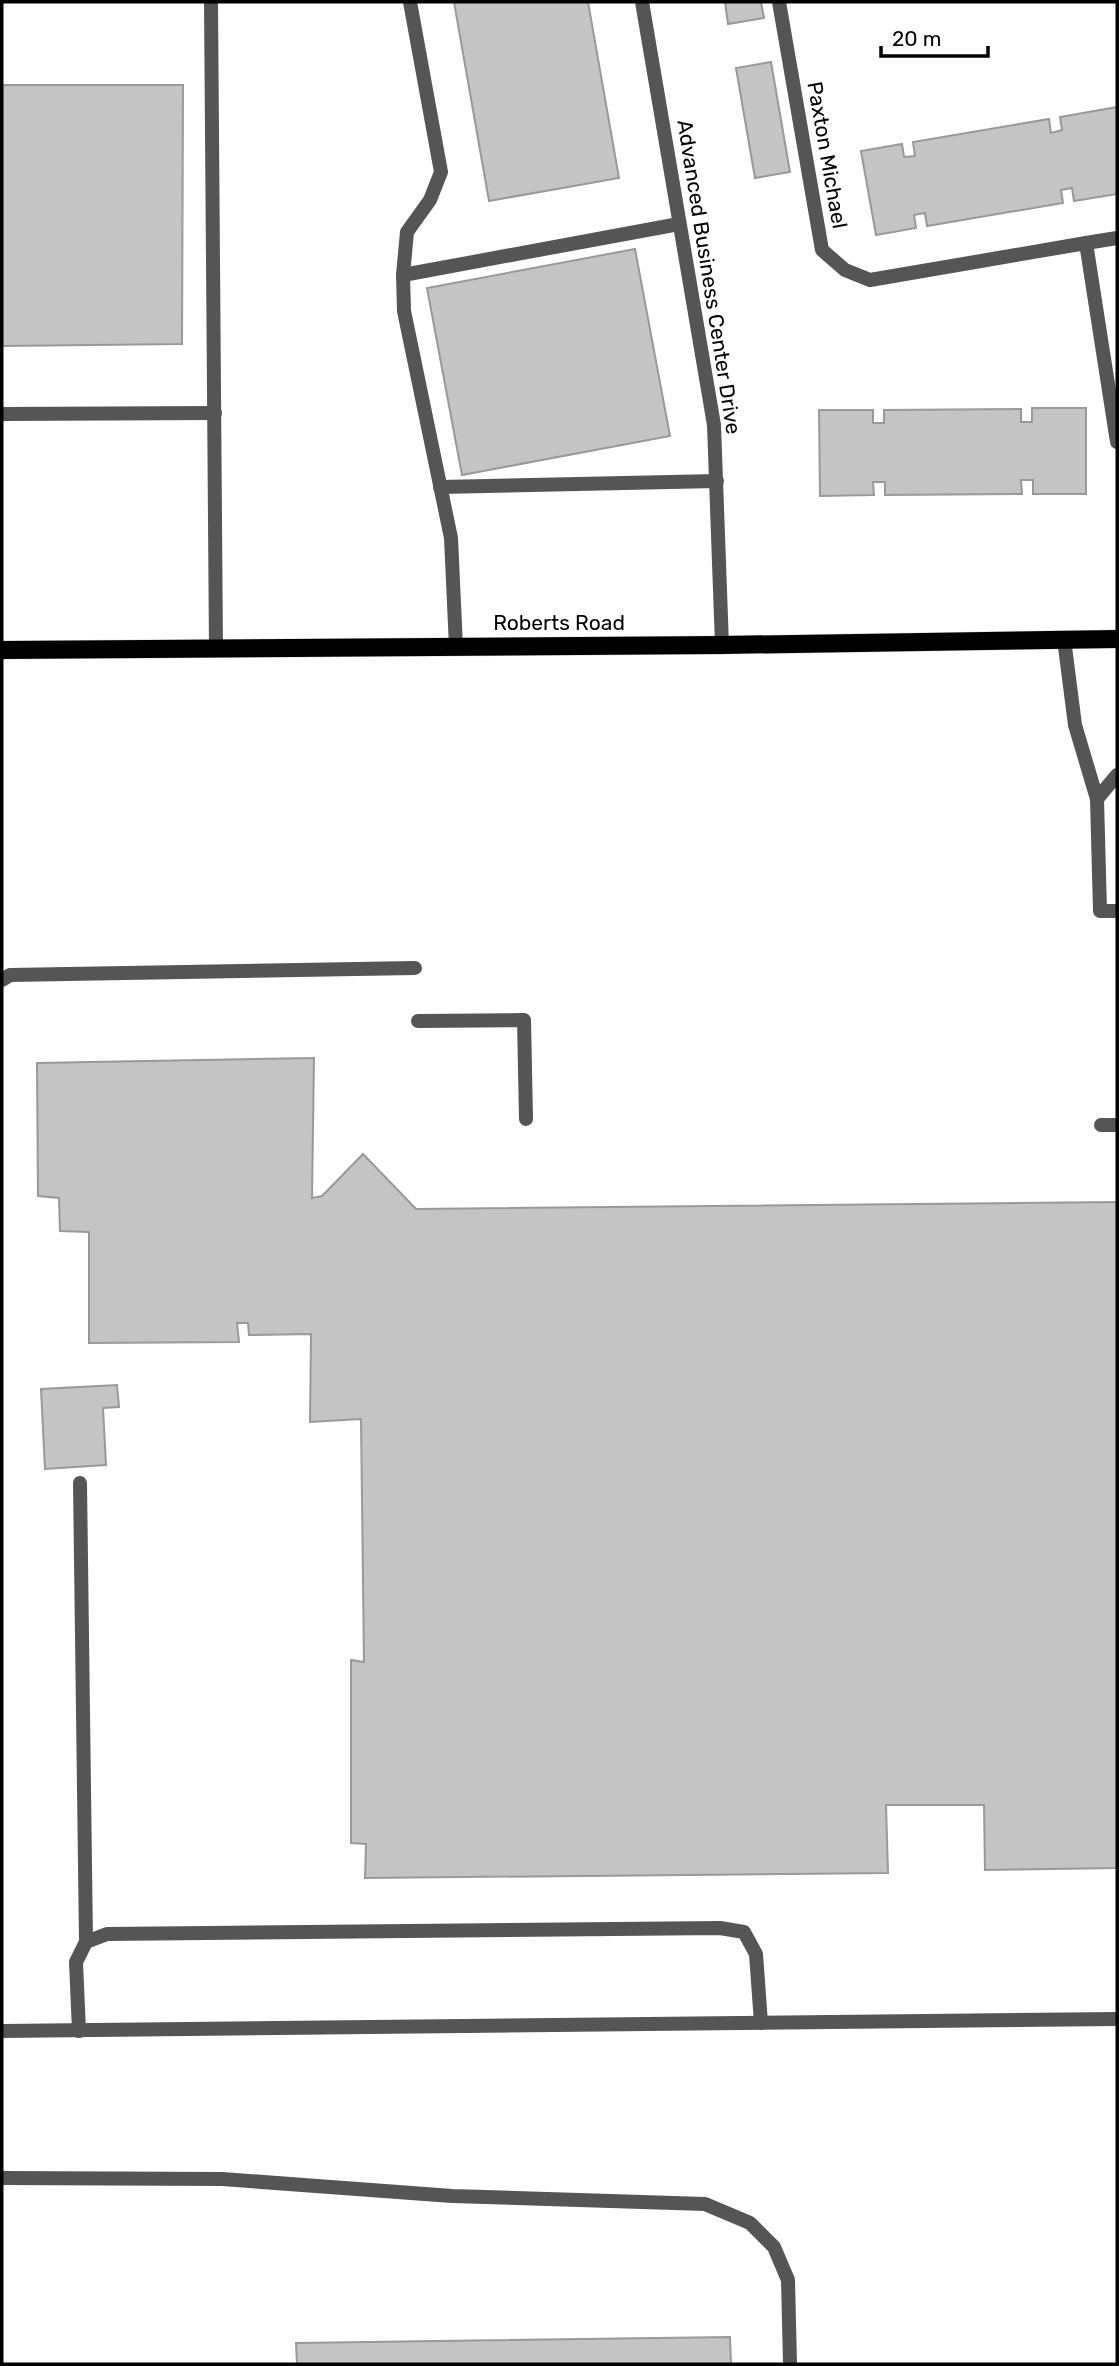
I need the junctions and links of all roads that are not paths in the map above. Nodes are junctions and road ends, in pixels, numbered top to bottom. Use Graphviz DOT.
graph roads {
  1 [pos="211,2"];
  2 [pos="410,2"];
  3 [pos="642,2"];
  4 [pos="779,2"];
  5 [pos="680,224"];
  6 [pos="1117,238"];
  7 [pos="1086,243"];
  8 [pos="403,275"];
  9 [pos="215,413"];
  10 [pos="2,414"];
  11 [pos="1117,442"];
  12 [pos="717,481"];
  13 [pos="440,487"];
  14 [pos="1064,639"];
  15 [pos="1117,639"];
  16 [pos="722,645"];
  17 [pos="456,646"];
  18 [pos="216,649"];
  19 [pos="2,650"];
  20 [pos="1117,775"];
  21 [pos="1097,799"];
  22 [pos="1117,911"];
  23 [pos="415,968"];
  24 [pos="2,980"];
  25 [pos="418,1021"];
  26 [pos="526,1119"];
  27 [pos="1101,1125"];
  28 [pos="1117,1125"];
  29 [pos="80,1483"];
  30 [pos="86,1942"];
  31 [pos="1117,2019"];
  32 [pos="761,2023"];
  33 [pos="2,2031"];
  34 [pos="79,2031"];
  35 [pos="2,2178"];
  36 [pos="790,2364"];
  1 -- 9 [label="lane"];
  2 -- 8 [label="lane"];
  3 -- 5 [label="lane, Advanced Business Center Drive"];
  4 -- 7 [label="lane, Paxton Michael"];
  5 -- 8 [label="lane"];
  5 -- 12 [label="lane, Advanced Business Center Drive"];
  6 -- 7 [label="lane, Paxton Michael"];
  7 -- 11 [label="lane"];
  8 -- 13 [label="lane"];
  9 -- 10 [label="lane"];
  9 -- 18 [label="lane"];
  12 -- 13 [label="lane"];
  12 -- 16 [label="lane, Advanced Business Center Drive"];
  13 -- 17 [label="lane"];
  14 -- 15 [label="main road, Roberts Road"];
  14 -- 16 [label="main road, Roberts Road"];
  14 -- 21 [label="lane"];
  16 -- 17 [label="main road, Roberts Road"];
  17 -- 18 [label="main road, Roberts Road"];
  18 -- 19 [label="main road, Roberts Road"];
  20 -- 21 [label="lane"];
  21 -- 22 [label="lane"];
  23 -- 24 [label="lane"];
  25 -- 26 [label="lane"];
  27 -- 28 [label="lane"];
  29 -- 30 [label="lane"];
  30 -- 32 [label="lane"];
  30 -- 34 [label="lane"];
  31 -- 32 [label="lane"];
  32 -- 34 [label="lane"];
  33 -- 34 [label="lane"];
  35 -- 36 [label="lane"];
}
